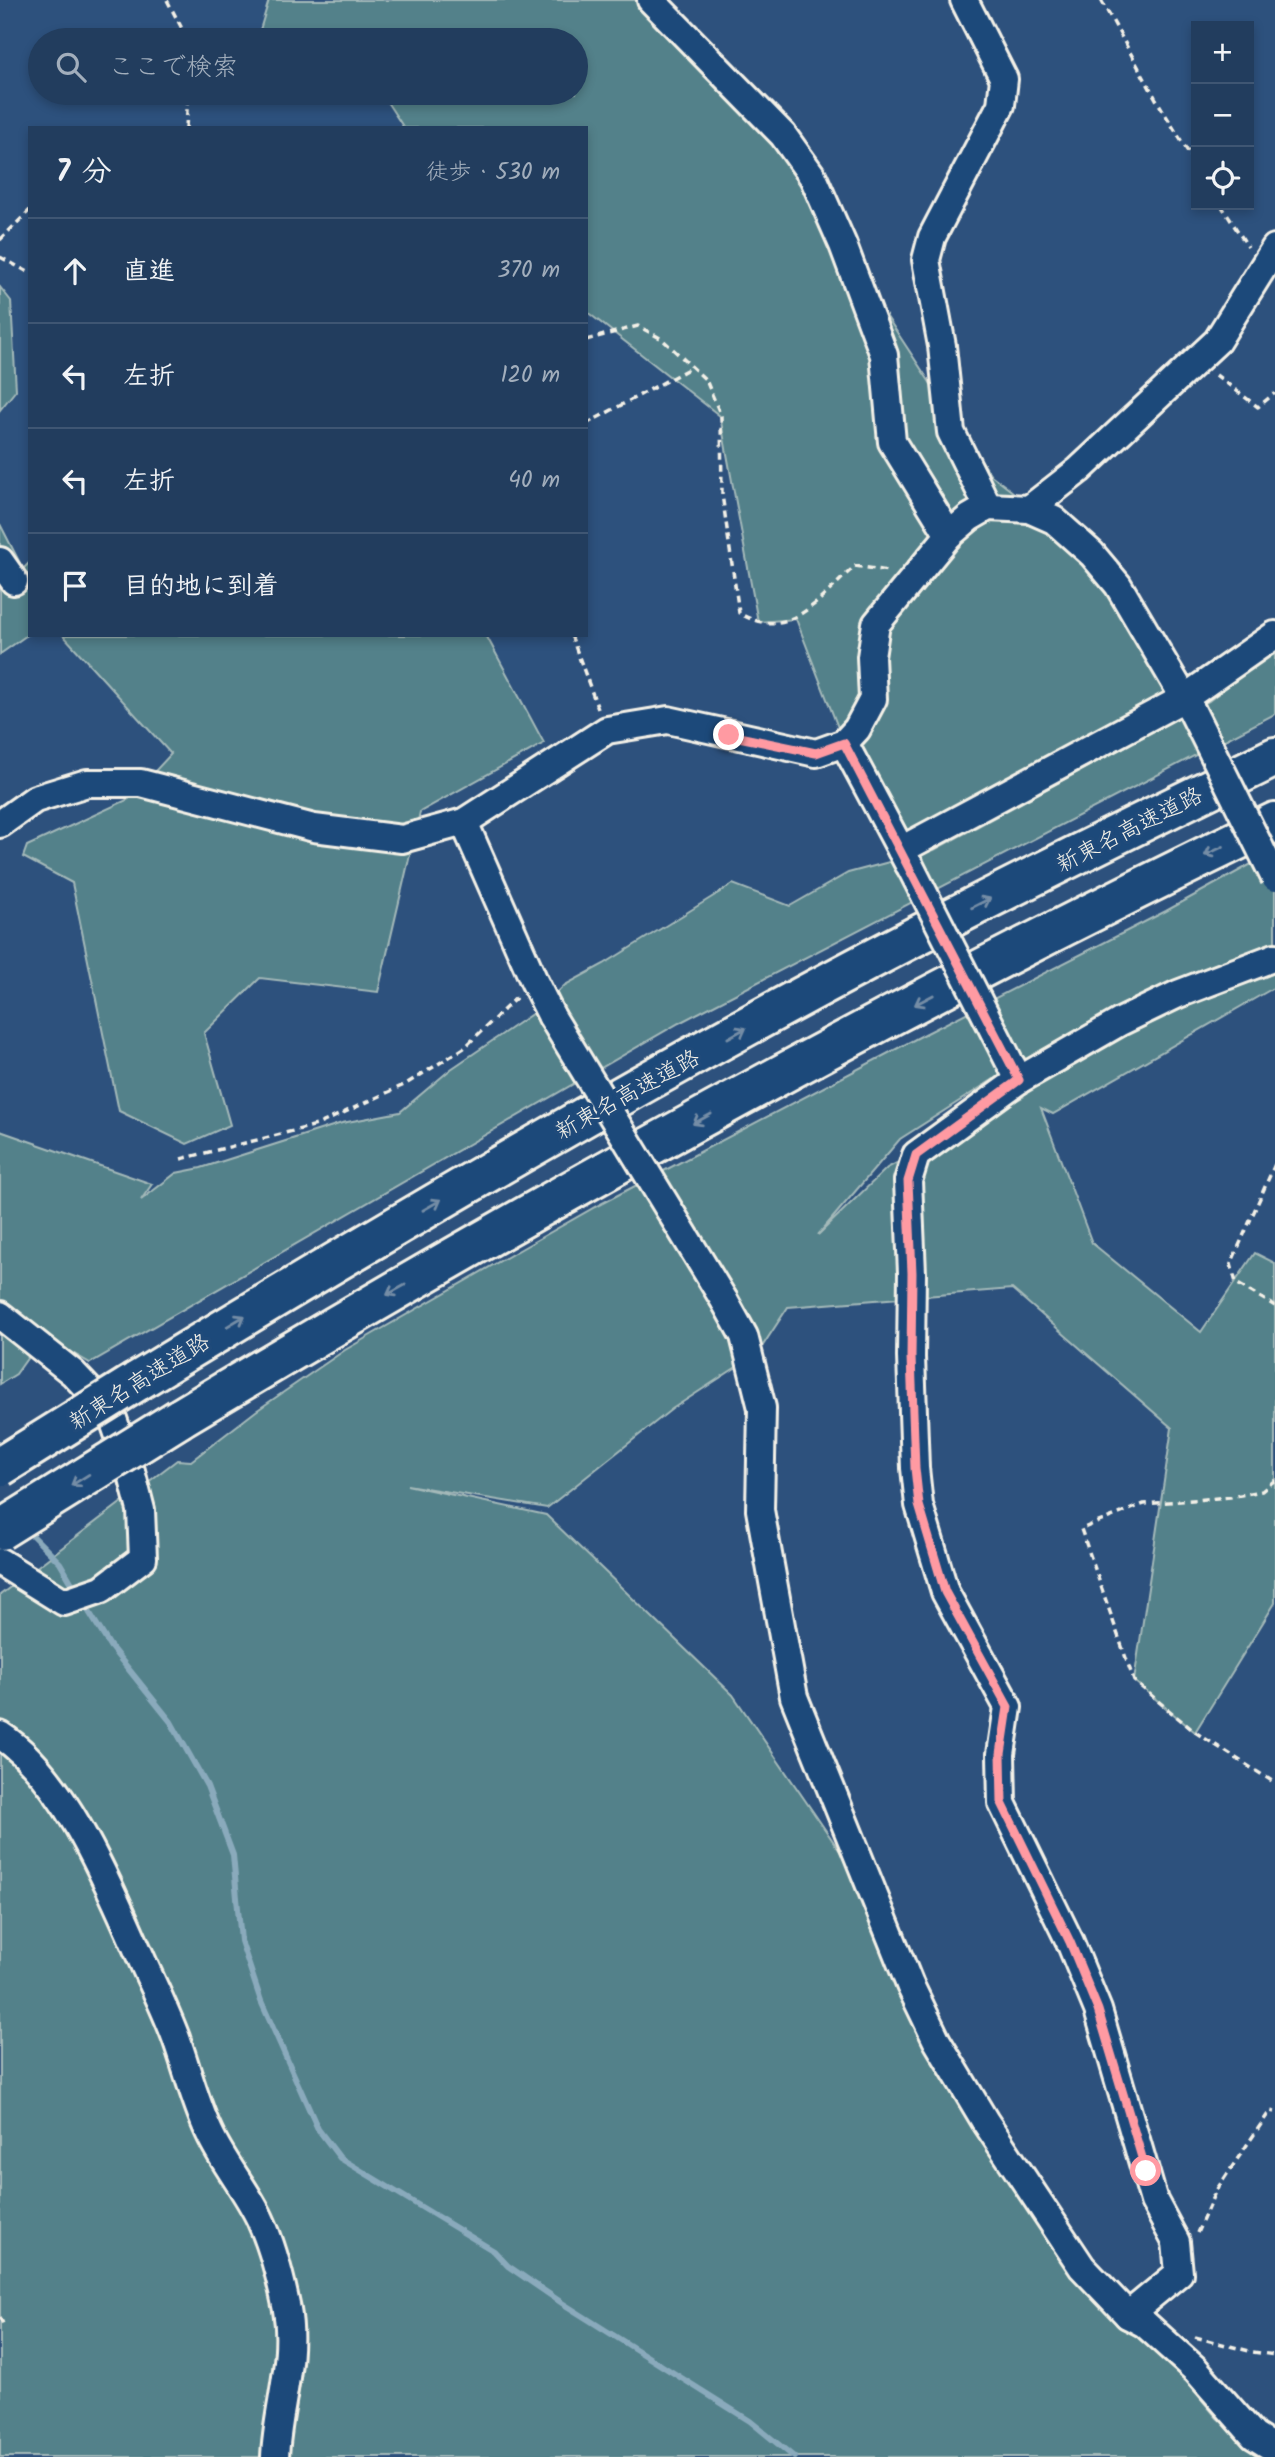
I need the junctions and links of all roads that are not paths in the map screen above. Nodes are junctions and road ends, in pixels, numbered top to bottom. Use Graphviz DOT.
graph roads {
  1 [pos="651,0"];
  2 [pos="964,0"];
  3 [pos="1270,258"];
  4 [pos="988,507"];
  5 [pos="1029,509"];
  6 [pos="949,535"];
  7 [pos="1275,635"];
  8 [pos="1189,704"];
  9 [pos="844,743"];
  10 [pos="1275,757"];
  11 [pos="464,822"];
  12 [pos="1275,822"];
  13 [pos="0,824"];
  14 [pos="906,858"];
  15 [pos="1275,878"];
  16 [pos="1275,957"];
  17 [pos="1014,1070"];
  18 [pos="0,1315"];
  19 [pos="0,1467"];
  20 [pos="0,1530"];
  21 [pos="0,1562"];
  22 [pos="0,1735"];
  23 [pos="1137,2320"];
  24 [pos="1275,2449"];
  25 [pos="275,2457"];
  1 -- 6 [label="street"];
  2 -- 4 [label="street"];
  3 -- 5 [label="street"];
  4 -- 5 [label="street"];
  4 -- 6 [label="street"];
  5 -- 8 [label="street"];
  6 -- 9 [label="street"];
  7 -- 8 [label="street"];
  8 -- 14 [label="street"];
  8 -- 15 [label="street, bridge"];
  9 -- 11 [label="street"];
  9 -- 14 [label="street"];
  19 -- 10 [label="highway, 新東名高速道路, one-way, bridge"];
  11 -- 13 [label="street"];
  11 -- 23 [label="street, bridge"];
  12 -- 20 [label="highway, one-way, bridge"];
  14 -- 17 [label="street, bridge"];
  16 -- 17 [label="street"];
  17 -- 23 [label="street"];
  18 -- 21 [label="street"];
  22 -- 25 [label="street"];
  23 -- 24 [label="street"];
}
